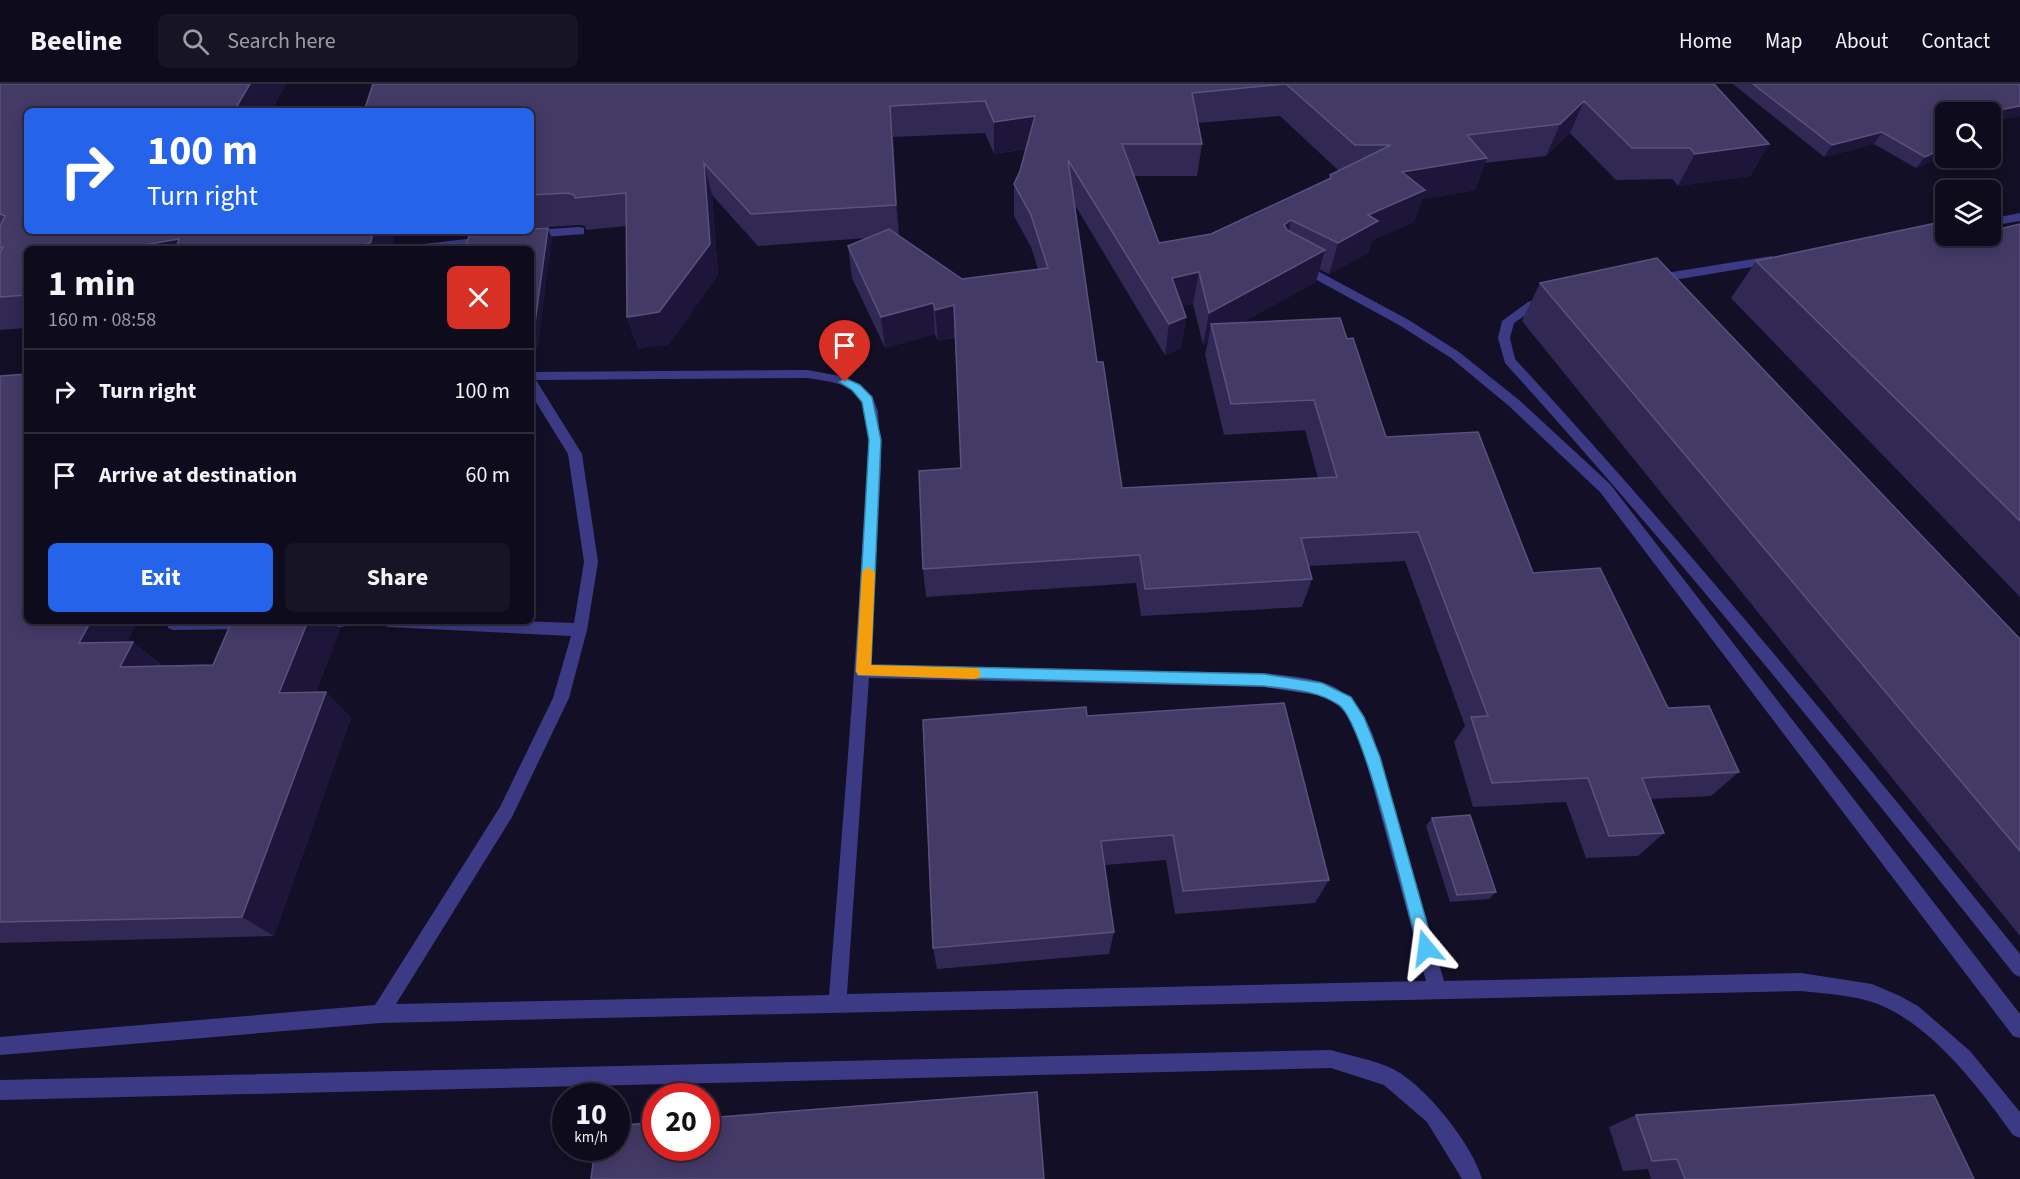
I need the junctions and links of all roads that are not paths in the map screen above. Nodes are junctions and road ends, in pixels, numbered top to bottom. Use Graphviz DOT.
graph roads {
  1 [pos="2020,217"];
  2 [pos="2001,221"];
  3 [pos="580,231"];
  4 [pos="518,236"];
  5 [pos="496,239"];
  6 [pos="439,246"];
  7 [pos="1285,257"];
  8 [pos="1782,258"];
  9 [pos="1680,293"];
  10 [pos="1555,298"];
  11 [pos="534,376"];
  12 [pos="534,388"];
  13 [pos="452,624"];
  14 [pos="580,630"];
  15 [pos="863,671"];
  16 [pos="2020,968"];
  17 [pos="1438,991"];
  18 [pos="837,1005"];
  19 [pos="380,1014"];
  20 [pos="2020,1029"];
  21 [pos="0,1046"];
  22 [pos="0,1090"];
  23 [pos="2020,1128"];
  24 [pos="1472,1179"];
  1 -- 2 [label="lane"];
  3 -- 4 [label="lane"];
  5 -- 6 [label="lane"];
  7 -- 20 [label="lane"];
  8 -- 9 [label="lane"];
  10 -- 16 [label="lane"];
  11 -- 15 [label="lane"];
  12 -- 14 [label="lane"];
  13 -- 14 [label="lane"];
  14 -- 19 [label="lane"];
  15 -- 17 [label="lane"];
  15 -- 18 [label="lane"];
  17 -- 18 [label="lane"];
  17 -- 23 [label="lane"];
  18 -- 19 [label="lane"];
  19 -- 21 [label="lane"];
  22 -- 24 [label="lane"];
}
